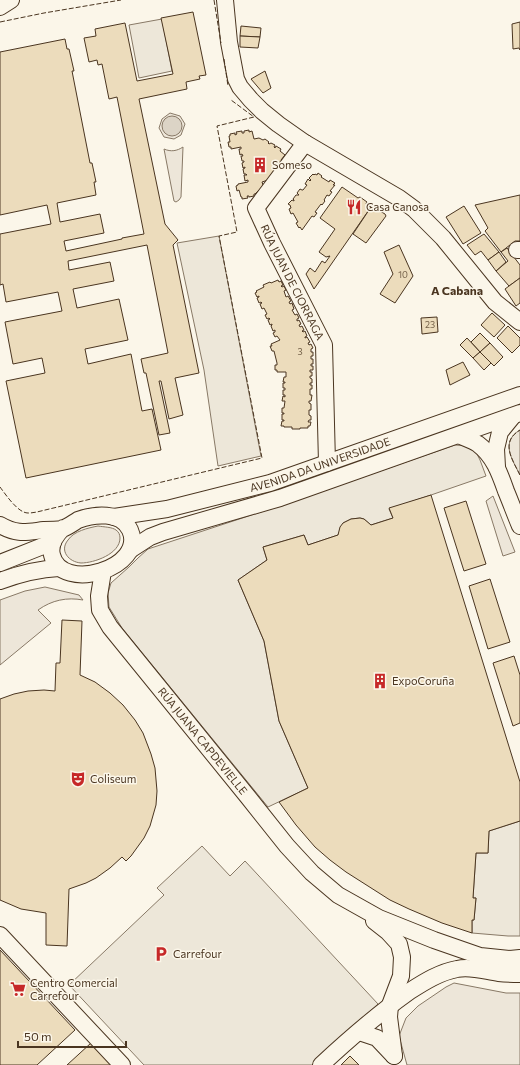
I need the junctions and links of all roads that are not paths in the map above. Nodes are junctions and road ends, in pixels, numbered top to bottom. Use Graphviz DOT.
graph roads {
  1 [pos="11,0"];
  2 [pos="225,0"];
  3 [pos="0,7"];
  4 [pos="305,143"];
  5 [pos="520,322"];
  6 [pos="520,395"];
  7 [pos="516,415"];
  8 [pos="459,435"];
  9 [pos="327,463"];
  10 [pos="497,467"];
  11 [pos="114,517"];
  12 [pos="0,525"];
  13 [pos="520,526"];
  14 [pos="63,528"];
  15 [pos="53,542"];
  16 [pos="130,550"];
  17 [pos="0,563"];
  18 [pos="59,568"];
  19 [pos="103,571"];
  20 [pos="0,581"];
  21 [pos="338,895"];
  22 [pos="0,935"];
  23 [pos="520,958"];
  24 [pos="520,974"];
  25 [pos="390,1006"];
  26 [pos="359,1032"];
  27 [pos="395,1060"];
  28 [pos="122,1065"];
  29 [pos="321,1065"];
  1 -- 3 [label="street"];
  2 -- 4 [label="street"];
  4 -- 5 [label="street"];
  4 -- 9 [label="street, RÚA JUAN DE CIORRAGA"];
  6 -- 9 [label="street, AVENIDA DA UNIVERSIDADE"];
  7 -- 8 [label="street, AVENIDA DA UNIVERSIDADE"];
  7 -- 10 [label="street"];
  8 -- 10 [label="street"];
  8 -- 16 [label="street, AVENIDA DA UNIVERSIDADE"];
  9 -- 11 [label="street, AVENIDA DA UNIVERSIDADE"];
  10 -- 13 [label="street"];
  11 -- 14 [label="street"];
  11 -- 16 [label="street"];
  12 -- 14 [label="street"];
  14 -- 15 [label="street"];
  15 -- 17 [label="street"];
  15 -- 18 [label="street"];
  16 -- 19 [label="street"];
  18 -- 19 [label="street"];
  18 -- 20 [label="street"];
  19 -- 21 [label="street, RÚA JUANA CAPDEVIELLE"];
  21 -- 23 [label="street, RÚA JUANA CAPDEVIELLE"];
  21 -- 25 [label="street, RÚA JUANA CAPDEVIELLE"];
  22 -- 28 [label="street"];
  24 -- 25 [label="street"];
  25 -- 26 [label="street"];
  25 -- 27 [label="street, RÚA JUANA CAPDEVIELLE"];
  26 -- 27 [label="street"];
  26 -- 29 [label="street"];
}
